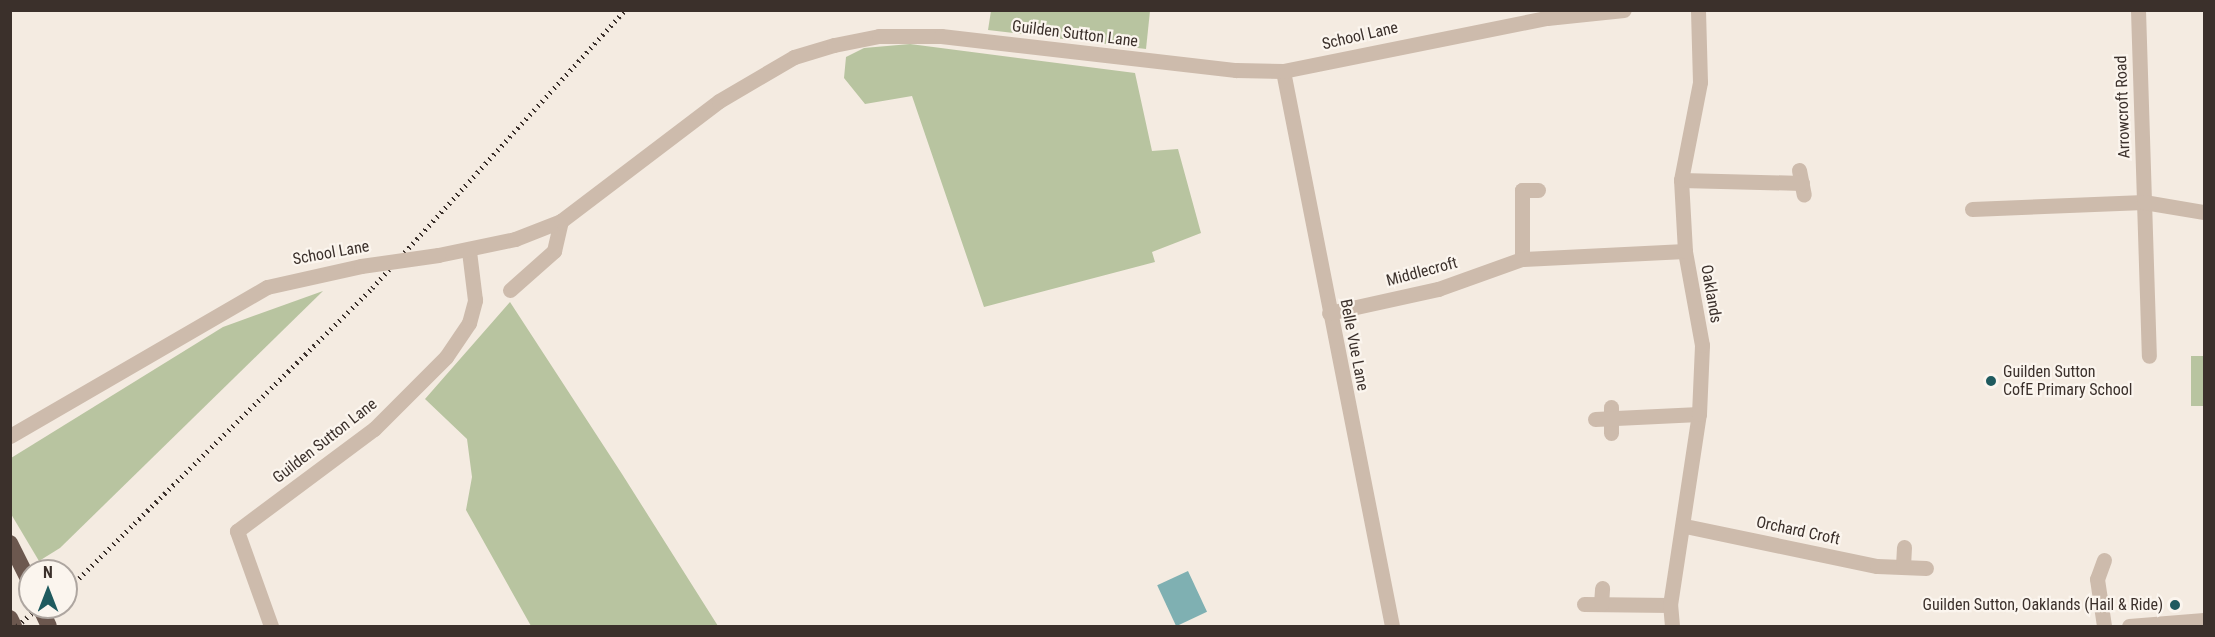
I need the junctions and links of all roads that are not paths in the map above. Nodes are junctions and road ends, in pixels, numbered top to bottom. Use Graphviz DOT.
graph roads {
  1 [pos="1624,10"];
  2 [pos="1698,10"];
  3 [pos="2138,10"];
  4 [pos="794,57"];
  5 [pos="1283,71"];
  6 [pos="1681,180"];
  7 [pos="1802,183"];
  8 [pos="1538,189"];
  9 [pos="2144,202"];
  10 [pos="1972,209"];
  11 [pos="2205,212"];
  12 [pos="561,221"];
  13 [pos="469,251"];
  14 [pos="1685,251"];
  15 [pos="1522,259"];
  16 [pos="510,290"];
  17 [pos="1329,313"];
  18 [pos="2149,356"];
  19 [pos="1699,414"];
  20 [pos="1595,419"];
  21 [pos="10,436"];
  22 [pos="1685,526"];
  23 [pos="10,543"];
  24 [pos="1904,547"];
  25 [pos="18,559"];
  26 [pos="2104,560"];
  27 [pos="1904,566"];
  28 [pos="1926,568"];
  29 [pos="1602,588"];
  30 [pos="1584,604"];
  31 [pos="1601,604"];
  32 [pos="1670,605"];
  33 [pos="10,618"];
  34 [pos="2205,620"];
  35 [pos="14,627"];
  36 [pos="271,627"];
  37 [pos="1392,627"];
  38 [pos="1672,627"];
  39 [pos="2104,627"];
  40 [pos="2129,627"];
  1 -- 5 [label="street, School Lane"];
  2 -- 6 [label="street, Oaklands"];
  3 -- 9 [label="street, Arrowcroft Road"];
  4 -- 5 [label="street, Guilden Sutton Lane"];
  4 -- 12 [label="street, School Lane"];
  5 -- 17 [label="street, Belle Vue Lane"];
  6 -- 7 [label="street"];
  6 -- 14 [label="street, Oaklands"];
  8 -- 15 [label="street"];
  9 -- 10 [label="street"];
  9 -- 11 [label="street"];
  9 -- 18 [label="street, Arrowcroft Road"];
  12 -- 13 [label="street, School Lane"];
  12 -- 16 [label="street"];
  13 -- 21 [label="street, School Lane, bridge"];
  13 -- 36 [label="street, Guilden Sutton Lane"];
  14 -- 15 [label="street, Middlecroft"];
  14 -- 19 [label="street, Oaklands"];
  15 -- 17 [label="street, Middlecroft"];
  17 -- 37 [label="street, Belle Vue Lane"];
  19 -- 20 [label="street"];
  19 -- 22 [label="street, Oaklands"];
  22 -- 27 [label="street, Orchard Croft"];
  22 -- 32 [label="street, Oaklands"];
  23 -- 25 [label="highway"];
  24 -- 27 [label="street"];
  26 -- 39 [label="street"];
  27 -- 28 [label="street, Orchard Croft"];
  29 -- 31 [label="street"];
  30 -- 31 [label="street"];
  31 -- 32 [label="street"];
  32 -- 38 [label="street, Oaklands"];
  33 -- 35 [label="highway"];
  34 -- 40 [label="street"];
}
